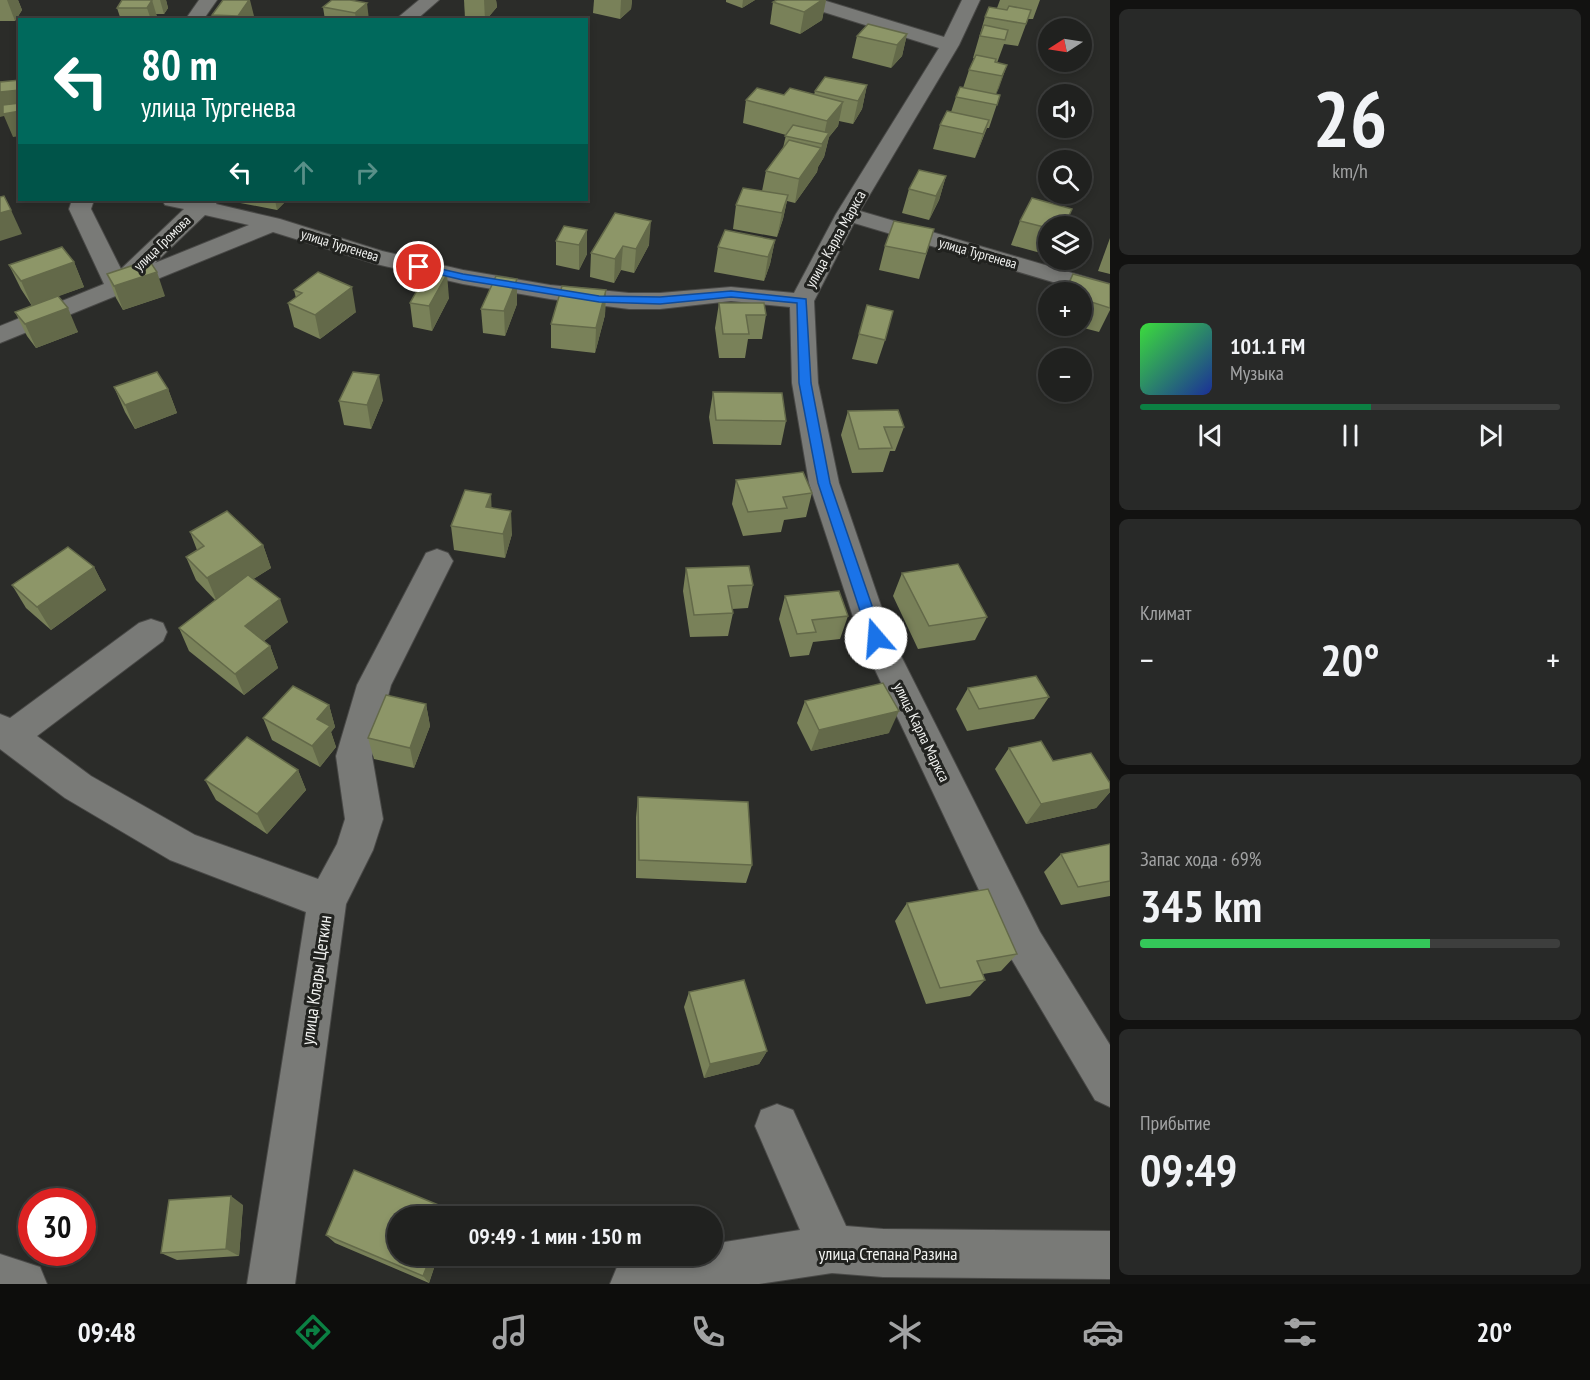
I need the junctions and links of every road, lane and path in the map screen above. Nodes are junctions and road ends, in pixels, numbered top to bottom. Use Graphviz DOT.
graph roads {
  1 [pos="208,0"];
  2 [pos="430,0"];
  3 [pos="804,0"];
  4 [pos="971,0"];
  5 [pos="195,18"];
  6 [pos="407,18"];
  7 [pos="950,45"];
  8 [pos="83,201"];
  9 [pos="183,201"];
  10 [pos="203,203"];
  11 [pos="847,214"];
  12 [pos="272,224"];
  13 [pos="117,286"];
  14 [pos="1110,292"];
  15 [pos="802,301"];
  16 [pos="0,335"];
  17 [pos="437,561"];
  18 [pos="151,632"];
  19 [pos="5,733"];
  20 [pos="327,902"];
  21 [pos="1110,1085"];
  22 [pos="777,1126"];
  23 [pos="832,1249"];
  24 [pos="1110,1255"];
  25 [pos="0,1278"];
  26 [pos="22,1284"];
  27 [pos="271,1284"];
  28 [pos="634,1284"];
  1 -- 5 [label="street"];
  2 -- 6 [label="street"];
  3 -- 7 [label="street"];
  4 -- 7 [label="street, улица Карла Маркса"];
  7 -- 11 [label="street, улица Карла Маркса"];
  8 -- 13 [label="street"];
  9 -- 10 [label="street, улица Тургенева"];
  10 -- 12 [label="street, улица Тургенева"];
  10 -- 13 [label="street, улица Громова"];
  11 -- 14 [label="street, улица Тургенева"];
  11 -- 15 [label="street, улица Карла Маркса"];
  12 -- 13 [label="street"];
  12 -- 15 [label="street, улица Тургенева"];
  13 -- 16 [label="street"];
  15 -- 21 [label="street, улица Карла Маркса"];
  17 -- 20 [label="street"];
  18 -- 19 [label="street"];
  19 -- 20 [label="street, улица Клары Цеткин"];
  20 -- 27 [label="street, улица Клары Цеткин"];
  22 -- 23 [label="street"];
  23 -- 24 [label="street, улица Степана Разина"];
  23 -- 28 [label="street, улица Степана Разина"];
  25 -- 26 [label="street"];
}
